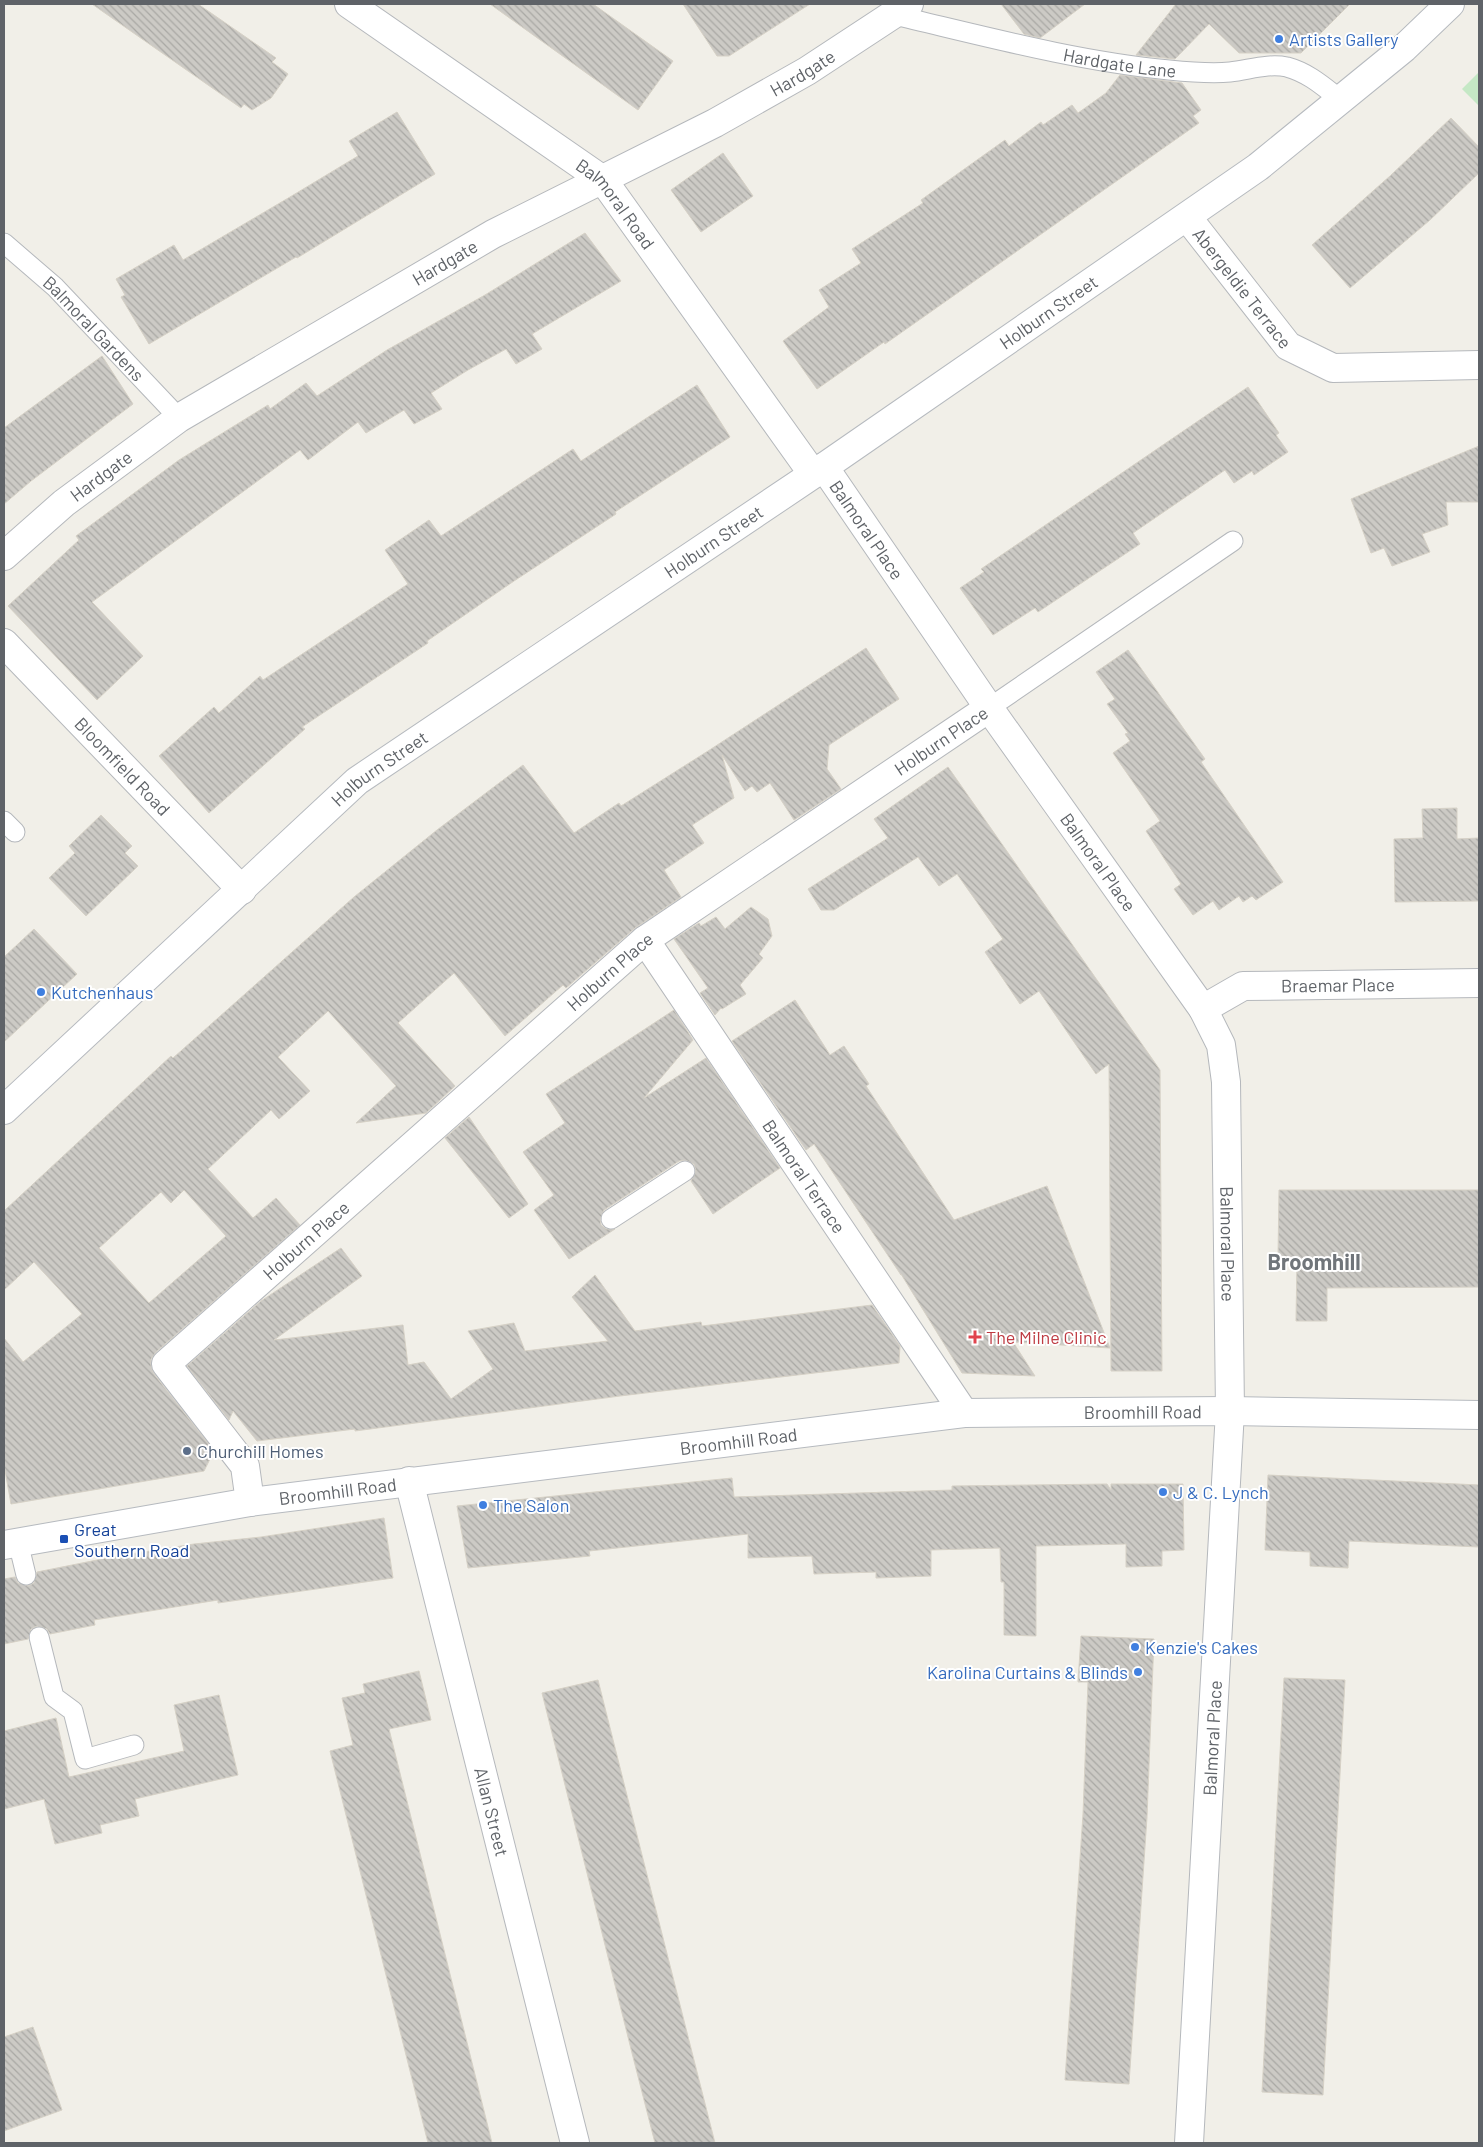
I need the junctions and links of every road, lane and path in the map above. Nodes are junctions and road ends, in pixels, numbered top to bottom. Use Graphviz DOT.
graph roads {
  1 [pos="349,4"];
  2 [pos="1450,4"];
  3 [pos="901,9"];
  4 [pos="1341,100"];
  5 [pos="603,180"];
  6 [pos="1187,217"];
  7 [pos="4,243"];
  8 [pos="1479,365"];
  9 [pos="179,418"];
  10 [pos="818,471"];
  11 [pos="1233,541"];
  12 [pos="4,556"];
  13 [pos="4,643"];
  14 [pos="989,708"];
  15 [pos="242,890"];
  16 [pos="645,940"];
  17 [pos="1479,983"];
  18 [pos="1203,1009"];
  19 [pos="4,1110"];
  20 [pos="685,1171"];
  21 [pos="611,1218"];
  22 [pos="1230,1411"];
  23 [pos="964,1413"];
  24 [pos="1479,1415"];
  25 [pos="409,1481"];
  26 [pos="250,1502"];
  27 [pos="11,1543"];
  28 [pos="26,1575"];
  29 [pos="39,1637"];
  30 [pos="134,1745"];
  31 [pos="575,2143"];
  32 [pos="1190,2143"];
  1 -- 5 [label="street, Balmoral Road"];
  2 -- 4 [label="street, Holburn Street"];
  3 -- 4 [label="lane, Hardgate Lane"];
  3 -- 5 [label="street, Hardgate"];
  4 -- 6 [label="street, Holburn Street"];
  5 -- 9 [label="street, Hardgate"];
  5 -- 10 [label="street, Balmoral Road"];
  6 -- 8 [label="street, Abergeldie Terrace"];
  6 -- 10 [label="street, Holburn Street"];
  7 -- 9 [label="lane, Balmoral Gardens"];
  9 -- 12 [label="street, Hardgate"];
  10 -- 14 [label="street, Balmoral Place"];
  10 -- 15 [label="street, Holburn Street"];
  11 -- 14 [label="lane, Holburn Place"];
  13 -- 15 [label="street, Bloomfield Road"];
  14 -- 16 [label="street, Holburn Place"];
  14 -- 18 [label="street, Balmoral Place"];
  15 -- 19 [label="street, Holburn Street"];
  16 -- 23 [label="street, Balmoral Terrace"];
  16 -- 26 [label="street, Holburn Place"];
  17 -- 18 [label="street, Braemar Place"];
  18 -- 22 [label="street, Balmoral Place"];
  20 -- 21 [label="lane"];
  22 -- 23 [label="street, Broomhill Road"];
  22 -- 24 [label="street, Broomhill Road"];
  22 -- 32 [label="street, Balmoral Place"];
  23 -- 25 [label="street, Broomhill Road"];
  25 -- 26 [label="street, Broomhill Road"];
  25 -- 31 [label="street, Allan Street"];
  26 -- 27 [label="street, Broomhill Road"];
  27 -- 28 [label="lane"];
  29 -- 30 [label="lane"];
}
